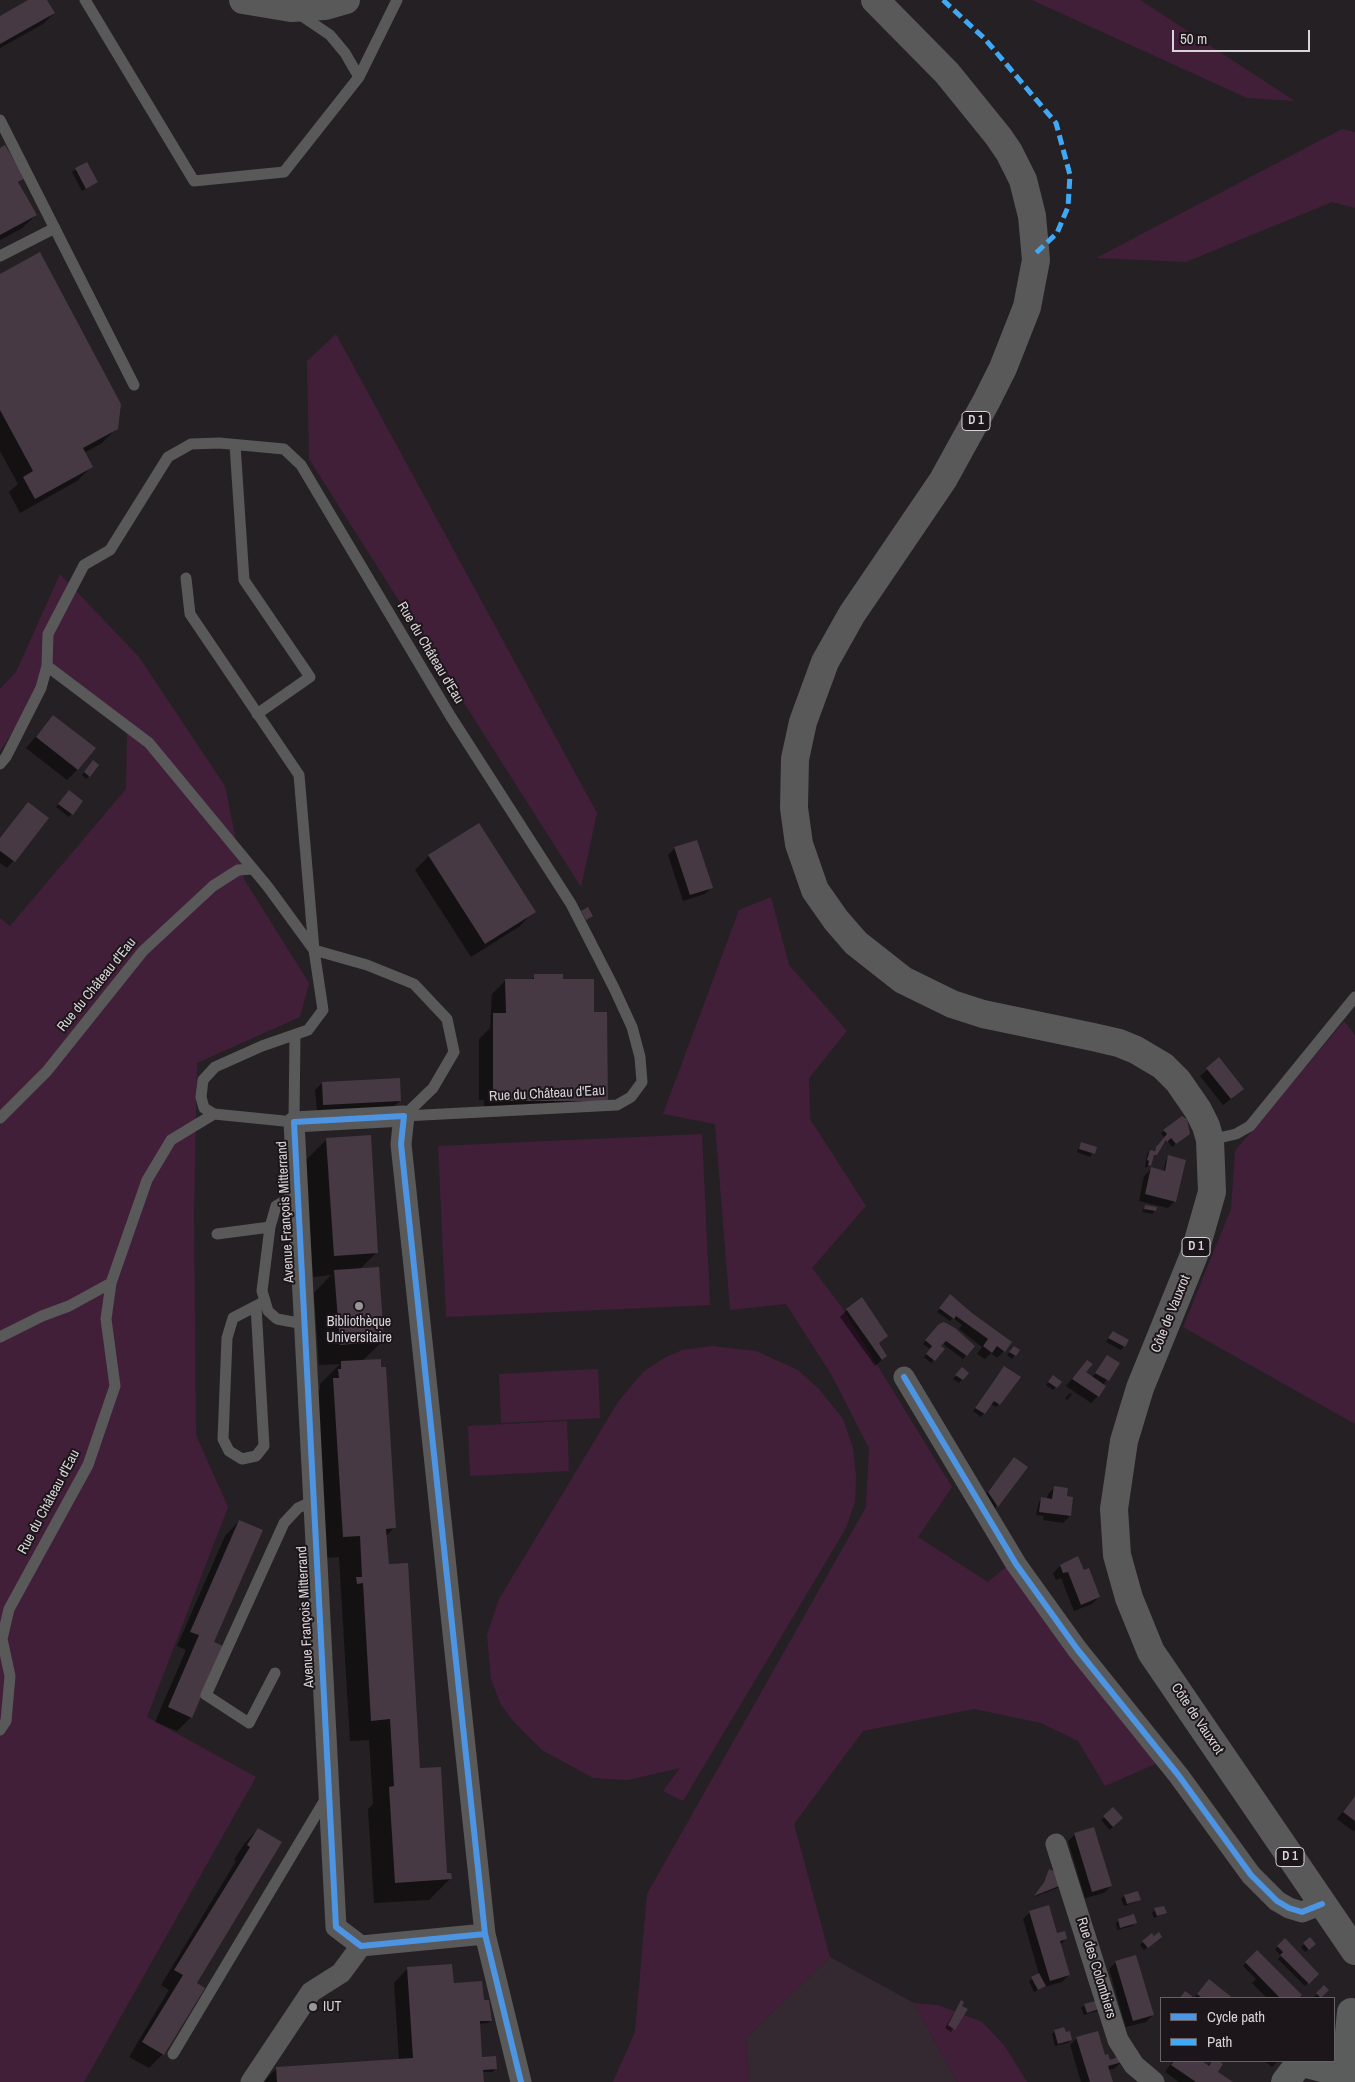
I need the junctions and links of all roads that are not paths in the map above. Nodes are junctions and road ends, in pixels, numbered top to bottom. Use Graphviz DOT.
graph roads {
  1 [pos="85,0"];
  2 [pos="243,0"];
  3 [pos="346,0"];
  4 [pos="396,0"];
  5 [pos="875,0"];
  6 [pos="291,8"];
  7 [pos="359,76"];
  8 [pos="0,120"];
  9 [pos="55,228"];
  10 [pos="0,256"];
  11 [pos="134,385"];
  12 [pos="235,445"];
  13 [pos="186,578"];
  14 [pos="47,666"];
  15 [pos="257,714"];
  16 [pos="0,764"];
  17 [pos="252,869"];
  18 [pos="314,950"];
  19 [pos="1355,997"];
  20 [pos="295,1035"];
  21 [pos="214,1114"];
  22 [pos="404,1116"];
  23 [pos="0,1118"];
  24 [pos="294,1122"];
  25 [pos="1210,1140"];
  26 [pos="298,1193"];
  27 [pos="270,1227"];
  28 [pos="217,1234"];
  29 [pos="111,1283"];
  30 [pos="260,1303"];
  31 [pos="304,1324"];
  32 [pos="0,1337"];
  33 [pos="904,1377"];
  34 [pos="313,1501"];
  35 [pos="275,1673"];
  36 [pos="0,1730"];
  37 [pos="328,1796"];
  38 [pos="1056,1844"];
  39 [pos="1322,1904"];
  40 [pos="485,1934"];
  41 [pos="361,1946"];
  42 [pos="1353,1948"];
  43 [pos="1347,2016"];
  44 [pos="173,2054"];
  45 [pos="1298,2072"];
  46 [pos="1344,2079"];
  47 [pos="251,2082"];
  48 [pos="521,2082"];
  49 [pos="1154,2082"];
  1 -- 7 [label="lane"];
  2 -- 6 [label="main road"];
  3 -- 6 [label="main road"];
  4 -- 7 [label="lane"];
  5 -- 25 [label="main road, Côte de Vauxrot / D 1"];
  6 -- 7 [label="lane"];
  8 -- 9 [label="lane"];
  9 -- 10 [label="lane"];
  9 -- 11 [label="lane"];
  12 -- 14 [label="lane, Rue du Château d'Eau"];
  12 -- 15 [label="lane"];
  12 -- 22 [label="lane, Rue du Château d'Eau"];
  13 -- 15 [label="lane"];
  14 -- 16 [label="lane, Rue du Château d'Eau"];
  14 -- 17 [label="lane"];
  15 -- 18 [label="lane"];
  17 -- 18 [label="lane"];
  17 -- 23 [label="lane, Rue du Château d'Eau"];
  18 -- 20 [label="lane"];
  18 -- 22 [label="lane"];
  19 -- 25 [label="lane"];
  20 -- 21 [label="lane"];
  20 -- 24 [label="lane"];
  21 -- 24 [label="lane"];
  21 -- 29 [label="lane, Rue du Château d'Eau"];
  22 -- 24 [label="street, Avenue François Mitterrand"];
  22 -- 40 [label="street"];
  24 -- 26 [label="street, Avenue François Mitterrand"];
  25 -- 39 [label="main road, Côte de Vauxrot / D 1"];
  26 -- 27 [label="lane"];
  26 -- 31 [label="street, Avenue François Mitterrand"];
  27 -- 28 [label="lane"];
  27 -- 30 [label="lane"];
  29 -- 32 [label="lane"];
  29 -- 36 [label="lane, Rue du Château d'Eau"];
  30 -- 30 [label="lane"];
  30 -- 31 [label="lane"];
  31 -- 34 [label="street, Avenue François Mitterrand"];
  33 -- 39 [label="street"];
  34 -- 35 [label="lane"];
  34 -- 37 [label="street, Avenue François Mitterrand"];
  37 -- 41 [label="street, Avenue François Mitterrand"];
  37 -- 44 [label="lane"];
  38 -- 49 [label="street, Rue des Colombiers"];
  39 -- 42 [label="main road, D 1"];
  40 -- 41 [label="street"];
  40 -- 48 [label="street"];
  41 -- 47 [label="street"];
  43 -- 46 [label="main road"];
  45 -- 46 [label="main road"];
}
